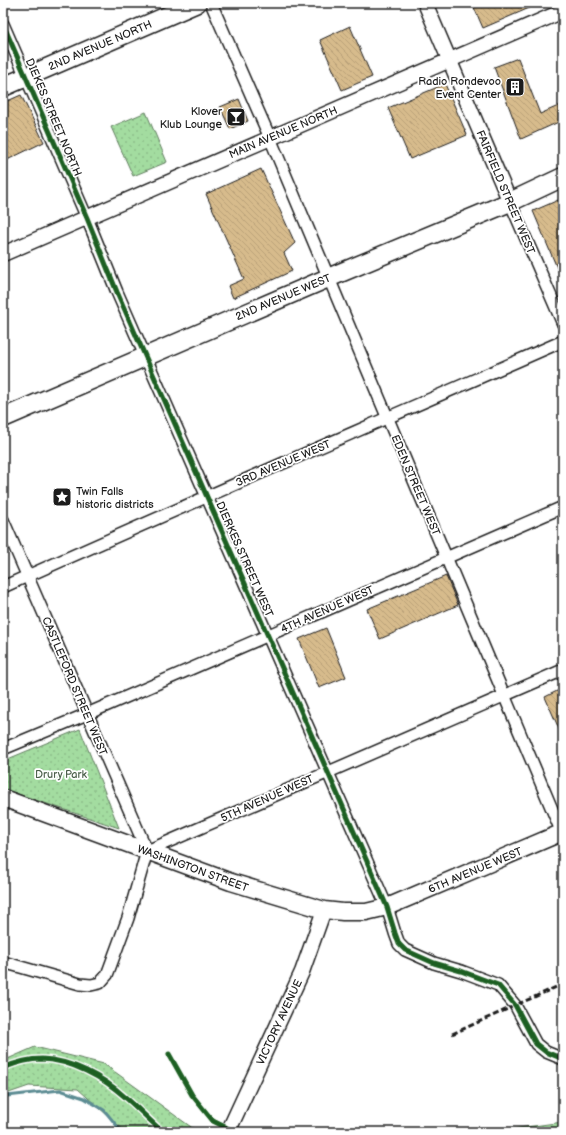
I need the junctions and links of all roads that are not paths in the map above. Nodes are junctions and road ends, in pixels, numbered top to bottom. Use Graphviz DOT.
graph roads {
  1 [pos="197,3"];
  2 [pos="211,3"];
  3 [pos="425,3"];
  4 [pos="563,11"];
  5 [pos="3,24"];
  6 [pos="450,60"];
  7 [pos="26,77"];
  8 [pos="3,87"];
  9 [pos="270,138"];
  10 [pos="563,178"];
  11 [pos="510,202"];
  12 [pos="87,218"];
  13 [pos="3,254"];
  14 [pos="328,278"];
  15 [pos="563,324"];
  16 [pos="563,341"];
  17 [pos="146,357"];
  18 [pos="3,418"];
  19 [pos="388,418"];
  20 [pos="207,496"];
  21 [pos="563,507"];
  22 [pos="3,520"];
  23 [pos="446,557"];
  24 [pos="27,576"];
  25 [pos="3,586"];
  26 [pos="268,636"];
  27 [pos="563,670"];
  28 [pos="504,695"];
  29 [pos="87,714"];
  30 [pos="3,748"];
  31 [pos="328,772"];
  32 [pos="3,798"];
  33 [pos="563,833"];
  34 [pos="147,851"];
  35 [pos="387,907"];
  36 [pos="324,910"];
  37 [pos="3,962"];
  38 [pos="563,1059"];
  39 [pos="228,1132"];
  1 -- 7 [label="main road, 2ND AVENUE NORTH"];
  2 -- 9 [label="street, EDEN STREET WEST"];
  3 -- 6 [label="street, FAIRFIELD STREET WEST"];
  4 -- 6 [label="street, MAIN AVENUE NORTH"];
  5 -- 7 [label="street, DIEKES STREET NORTH"];
  6 -- 9 [label="street, MAIN AVENUE NORTH"];
  6 -- 11 [label="street, FAIRFIELD STREET WEST"];
  7 -- 8 [label="main road, 2ND AVENUE NORTH"];
  7 -- 12 [label="street, DIEKES STREET NORTH"];
  9 -- 12 [label="street, MAIN AVENUE NORTH"];
  9 -- 14 [label="street, EDEN STREET WEST"];
  10 -- 11 [label="main road, 2ND AVENUE WEST"];
  11 -- 14 [label="main road, 2ND AVENUE WEST"];
  11 -- 15 [label="street, FAIRFIELD STREET WEST"];
  12 -- 13 [label="street, MAIN AVENUE NORTH"];
  12 -- 17 [label="street, DIERKES STREET WEST"];
  14 -- 17 [label="main road, 2ND AVENUE WEST"];
  14 -- 19 [label="street, EDEN STREET WEST"];
  16 -- 19 [label="street, 3RD AVENUE WEST"];
  17 -- 18 [label="main road, 2ND AVENUE WEST"];
  17 -- 20 [label="street, DIERKES STREET WEST"];
  19 -- 20 [label="street, 3RD AVENUE WEST"];
  19 -- 23 [label="street, EDEN STREET WEST"];
  20 -- 24 [label="street, 3RD AVENUE WEST"];
  20 -- 26 [label="street, DIERKES STREET WEST"];
  21 -- 23 [label="street, 4TH AVENUE WEST"];
  22 -- 24 [label="street, CASTLEFORD STREET WEST"];
  23 -- 26 [label="street, 4TH AVENUE WEST"];
  23 -- 28 [label="street, EDEN STREET WEST"];
  24 -- 25 [label="street, 3RD AVENUE WEST"];
  24 -- 29 [label="street, CASTLEFORD STREET WEST"];
  26 -- 29 [label="street, 4TH AVENUE WEST"];
  26 -- 31 [label="street, DIERKES STREET WEST"];
  27 -- 28 [label="street, 5TH AVENUE WEST"];
  28 -- 31 [label="street, 5TH AVENUE WEST"];
  28 -- 33 [label="street, EDEN STREET WEST"];
  29 -- 30 [label="street, 4TH AVENUE WEST"];
  29 -- 34 [label="street, CASTLEFORD STREET WEST"];
  31 -- 34 [label="street, 5TH AVENUE WEST"];
  31 -- 35 [label="street, DIERKES STREET WEST"];
  32 -- 34 [label="main road, WASHINGTON STREET"];
  33 -- 35 [label="main road, 6TH AVENUE WEST"];
  34 -- 36 [label="main road, WASHINGTON STREET"];
  34 -- 37 [label="street"];
  35 -- 36 [label="main road, WASHINGTON STREET"];
  35 -- 38 [label="street, DIERKES STREET WEST"];
  36 -- 39 [label="street, VICTORY AVENUE"];
}
